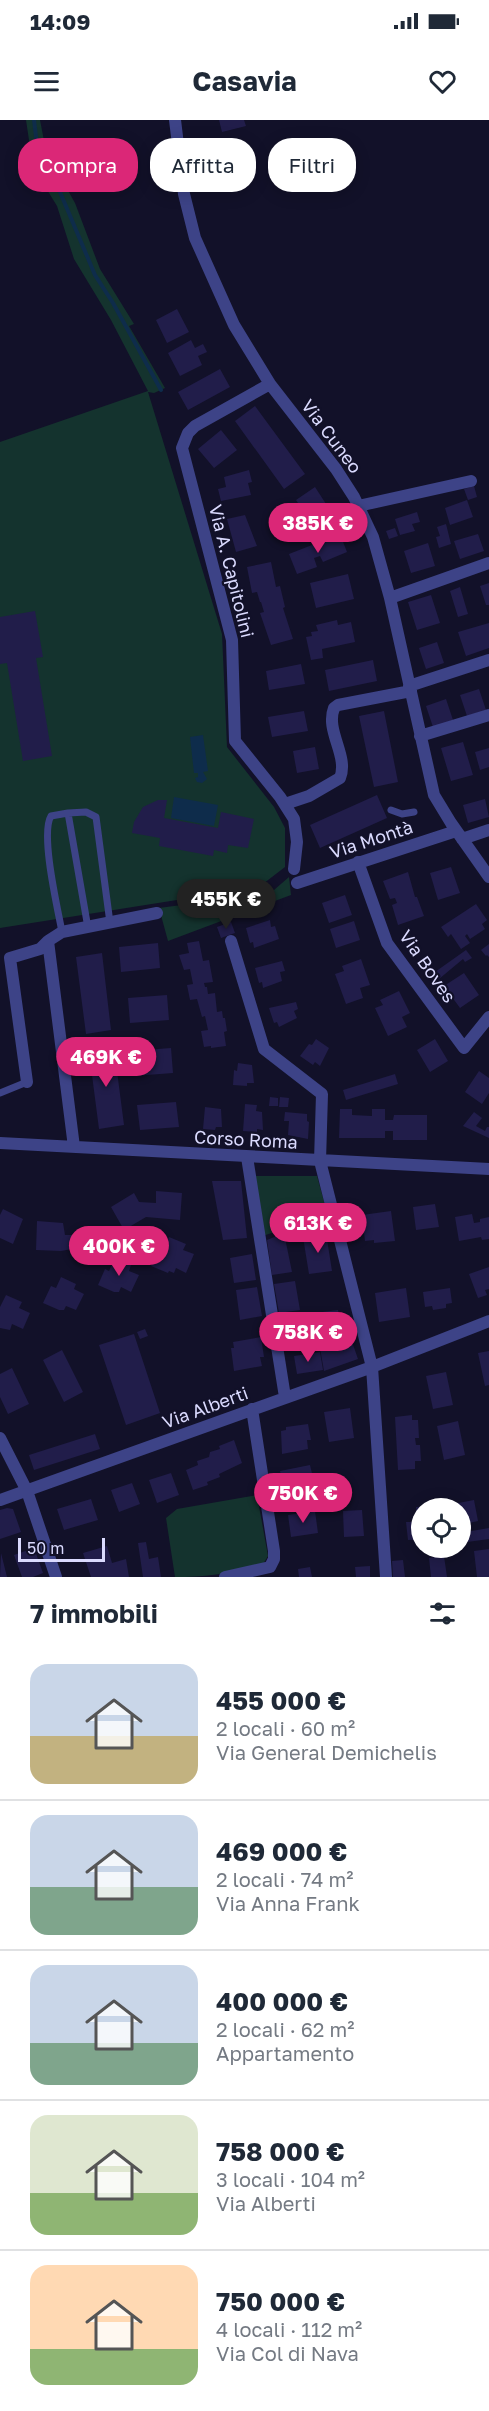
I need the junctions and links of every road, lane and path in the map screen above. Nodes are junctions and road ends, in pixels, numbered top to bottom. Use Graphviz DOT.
graph roads {
  1 [pos="175,120"];
  2 [pos="270,384"];
  3 [pos="471,481"];
  4 [pos="358,506"];
  5 [pos="489,563"];
  6 [pos="390,598"];
  7 [pos="489,660"];
  8 [pos="410,688"];
  9 [pos="489,715"];
  10 [pos="420,736"];
  11 [pos="285,804"];
  12 [pos="391,810"];
  13 [pos="414,812"];
  14 [pos="68,813"];
  15 [pos="489,830"];
  16 [pos="459,835"];
  17 [pos="358,862"];
  18 [pos="294,869"];
  19 [pos="489,877"];
  20 [pos="297,882"];
  21 [pos="157,913"];
  22 [pos="110,923"];
  23 [pos="88,928"];
  24 [pos="62,932"];
  25 [pos="48,941"];
  26 [pos="231,941"];
  27 [pos="5,959"];
  28 [pos="489,1017"];
  29 [pos="27,1082"];
  30 [pos="0,1093"];
  31 [pos="0,1143"];
  32 [pos="74,1147"];
  33 [pos="247,1157"];
  34 [pos="320,1161"];
  35 [pos="489,1169"];
  36 [pos="489,1321"];
  37 [pos="372,1367"];
  38 [pos="285,1397"];
  39 [pos="252,1409"];
  40 [pos="0,1438"];
  41 [pos="27,1491"];
  42 [pos="0,1500"];
  43 [pos="56,1577"];
  44 [pos="225,1577"];
  45 [pos="386,1577"];
  1 -- 2 [label="street, Via Cuneo"];
  2 -- 4 [label="street, Via Cuneo"];
  2 -- 11 [label="street, Via A. Capitolini"];
  3 -- 4 [label="street"];
  4 -- 6 [label="street, Via Cuneo"];
  5 -- 6 [label="street"];
  6 -- 8 [label="street, Via Cuneo"];
  7 -- 8 [label="street"];
  8 -- 10 [label="street, Via Cuneo"];
  8 -- 11 [label="street"];
  9 -- 10 [label="street"];
  10 -- 16 [label="street, Via Cuneo"];
  11 -- 18 [label="street, Via A. Capitolini"];
  12 -- 13 [label="lane"];
  14 -- 22 [label="lane"];
  14 -- 23 [label="lane"];
  14 -- 24 [label="lane"];
  15 -- 16 [label="street, Via Montà"];
  16 -- 17 [label="street, Via Montà"];
  16 -- 19 [label="street, Via Cuneo"];
  17 -- 20 [label="street, Via Montà"];
  17 -- 28 [label="street, Via Boves"];
  21 -- 22 [label="street"];
  22 -- 23 [label="street"];
  23 -- 24 [label="street"];
  24 -- 25 [label="street"];
  25 -- 27 [label="street"];
  25 -- 32 [label="street"];
  26 -- 34 [label="street"];
  27 -- 29 [label="street"];
  29 -- 30 [label="lane"];
  31 -- 32 [label="street, Corso Roma"];
  32 -- 33 [label="street, Corso Roma"];
  33 -- 34 [label="street, Corso Roma"];
  33 -- 38 [label="street"];
  34 -- 35 [label="street, Corso Roma"];
  34 -- 37 [label="street"];
  36 -- 37 [label="street, Via Alberti"];
  37 -- 38 [label="street, Via Alberti"];
  37 -- 45 [label="street"];
  38 -- 39 [label="street, Via Alberti"];
  39 -- 41 [label="street, Via Alberti"];
  39 -- 44 [label="street"];
  40 -- 41 [label="street"];
  41 -- 42 [label="street, Via Alberti"];
  41 -- 43 [label="street"];
}
